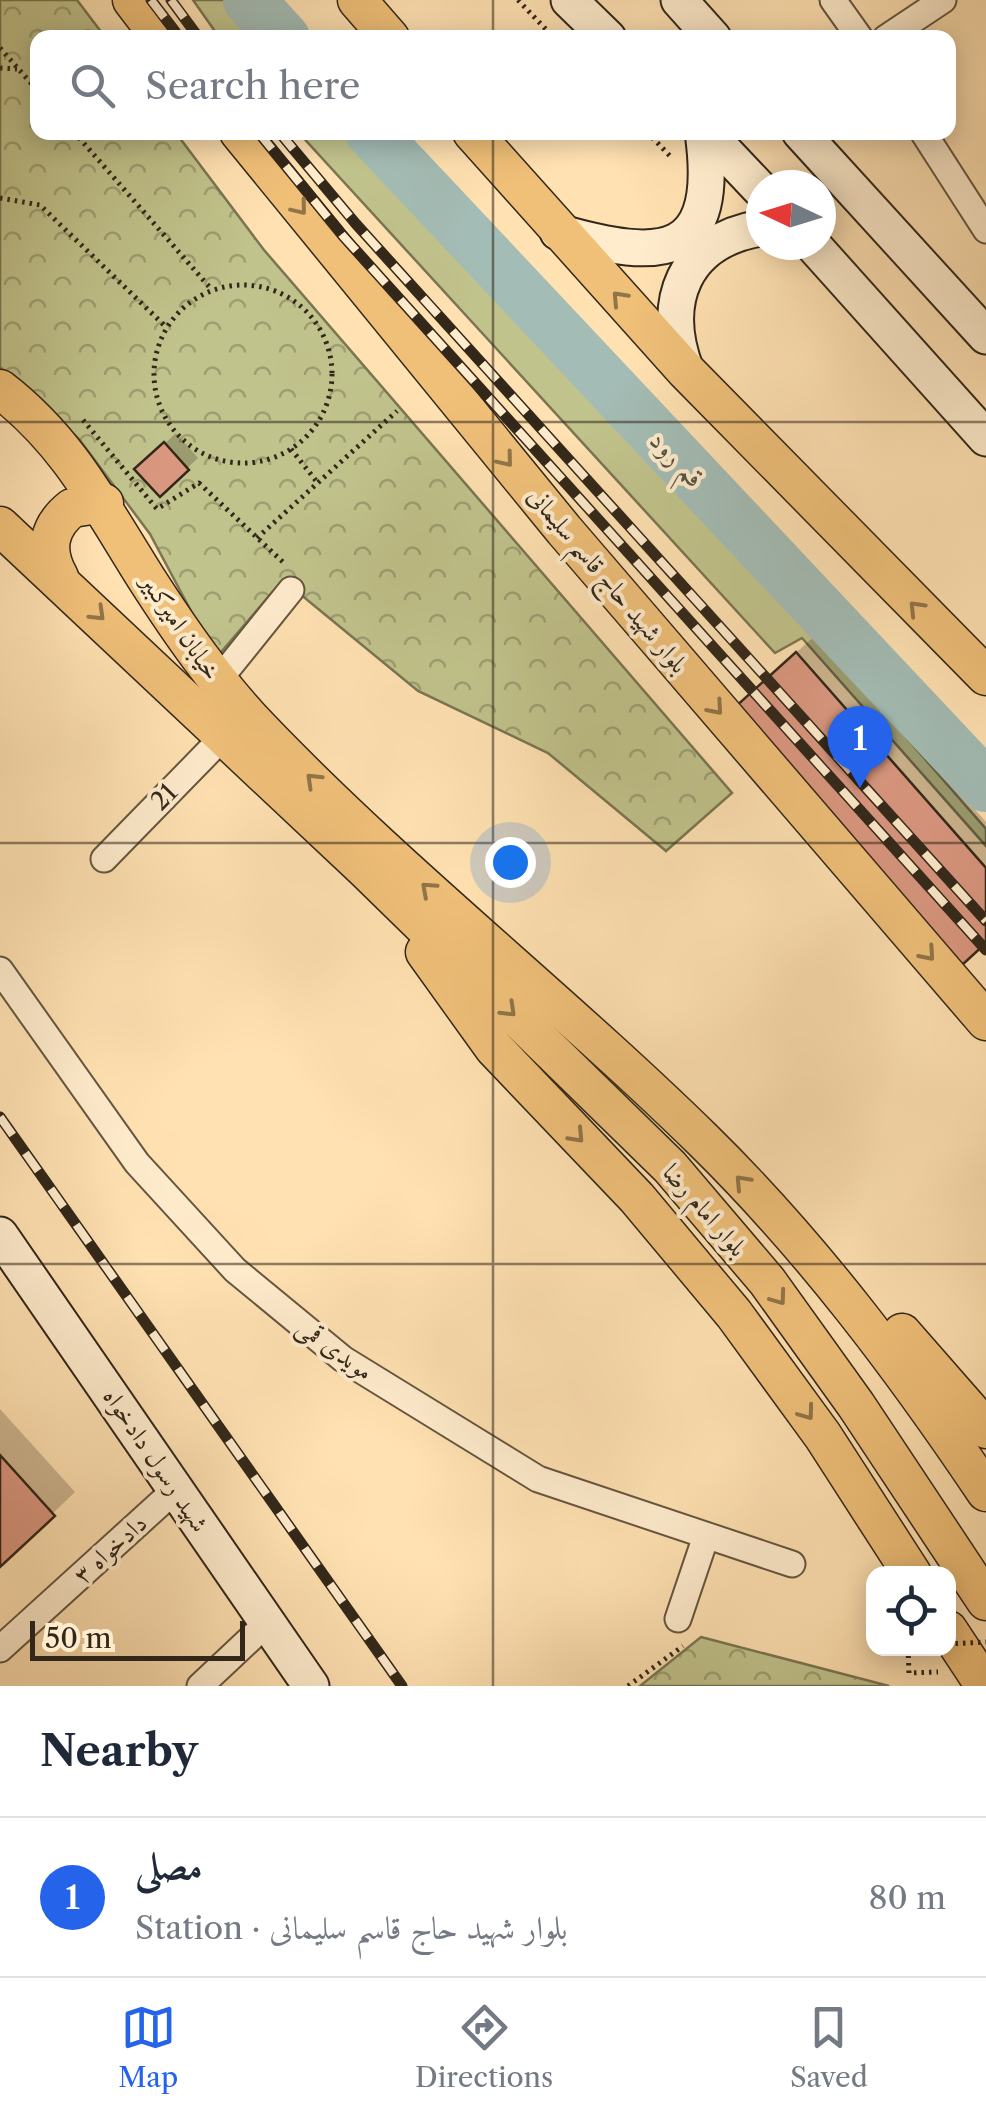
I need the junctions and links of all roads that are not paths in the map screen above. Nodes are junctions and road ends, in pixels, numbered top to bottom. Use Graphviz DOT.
graph roads {
  1 [pos="132,0"];
  2 [pos="357,0"];
  3 [pos="569,0"];
  4 [pos="679,0"];
  5 [pos="833,0"];
  6 [pos="943,0"];
  7 [pos="155,30"];
  8 [pos="383,30"];
  9 [pos="600,30"];
  10 [pos="706,30"];
  11 [pos="854,30"];
  12 [pos="898,30"];
  13 [pos="246,140"];
  14 [pos="479,140"];
  15 [pos="706,140"];
  16 [pos="713,140"];
  17 [pos="807,140"];
  18 [pos="929,140"];
  19 [pos="746,174"];
  20 [pos="983,217"];
  21 [pos="746,230"];
  22 [pos="558,232"];
  23 [pos="827,260"];
  24 [pos="986,336"];
  25 [pos="686,371"];
  26 [pos="0,389"];
  27 [pos="986,438"];
  28 [pos="104,503"];
  29 [pos="0,526"];
  30 [pos="60,577"];
  31 [pos="291,590"];
  32 [pos="986,676"];
  33 [pos="218,682"];
  34 [pos="224,736"];
  35 [pos="374,858"];
  36 [pos="104,859"];
  37 [pos="0,970"];
  38 [pos="986,1021"];
  39 [pos="0,1236"];
  40 [pos="809,1253"];
  41 [pos="980,1418"];
  42 [pos="176,1490"];
  43 [pos="986,1492"];
  44 [pos="706,1536"];
  45 [pos="792,1564"];
  46 [pos="907,1566"];
  47 [pos="986,1601"];
  48 [pos="266,1624"];
  49 [pos="688,1627"];
  50 [pos="0,1649"];
  51 [pos="200,1686"];
  52 [pos="311,1686"];
  1 -- 7 [label="main road"];
  2 -- 8 [label="main road"];
  3 -- 9 [label="main road"];
  4 -- 10 [label="main road"];
  5 -- 11 [label="street"];
  6 -- 12 [label="street"];
  13 -- 38 [label="main road, بلوار شهید حاج قاسم سلیمانی, one-way"];
  14 -- 22 [label="main road"];
  15 -- 22 [label="main road"];
  16 -- 19 [label="main road"];
  17 -- 24 [label="main road"];
  18 -- 20 [label="street"];
  21 -- 25 [label="main road"];
  25 -- 22 [label="main road, one-way"];
  23 -- 27 [label="main road"];
  32 -- 25 [label="main road, one-way"];
  26 -- 28 [label="main road, خیابان امیرکبیر"];
  28 -- 30 [label="main road"];
  28 -- 33 [label="main road, خیابان امیرکبیر"];
  29 -- 30 [label="main road, خیابان امیرکبیر"];
  30 -- 34 [label="main road, خیابان امیرکبیر, one-way"];
  31 -- 33 [label="street"];
  35 -- 33 [label="main road, خیابان امیرکبیر, one-way"];
  34 -- 35 [label="main road, خیابان امیرکبیر"];
  34 -- 36 [label="street, 21"];
  40 -- 35 [label="main road, بلوار امام رضا, one-way"];
  35 -- 46 [label="main road, one-way"];
  35 -- 47 [label="main road, بلوار امام رضا, one-way"];
  37 -- 44 [label="street, مویدی قمی"];
  39 -- 42 [label="main road, شهید رسول دادخواه"];
  40 -- 41 [label="main road"];
  40 -- 43 [label="main road, بلوار امام رضا"];
  42 -- 48 [label="main road, شهید رسول دادخواه"];
  42 -- 50 [label="street, دادخواه ۳"];
  44 -- 45 [label="street, مویدی قمی"];
  44 -- 49 [label="street"];
  48 -- 51 [label="street"];
  48 -- 52 [label="main road, شهید رسول دادخواه"];
}
